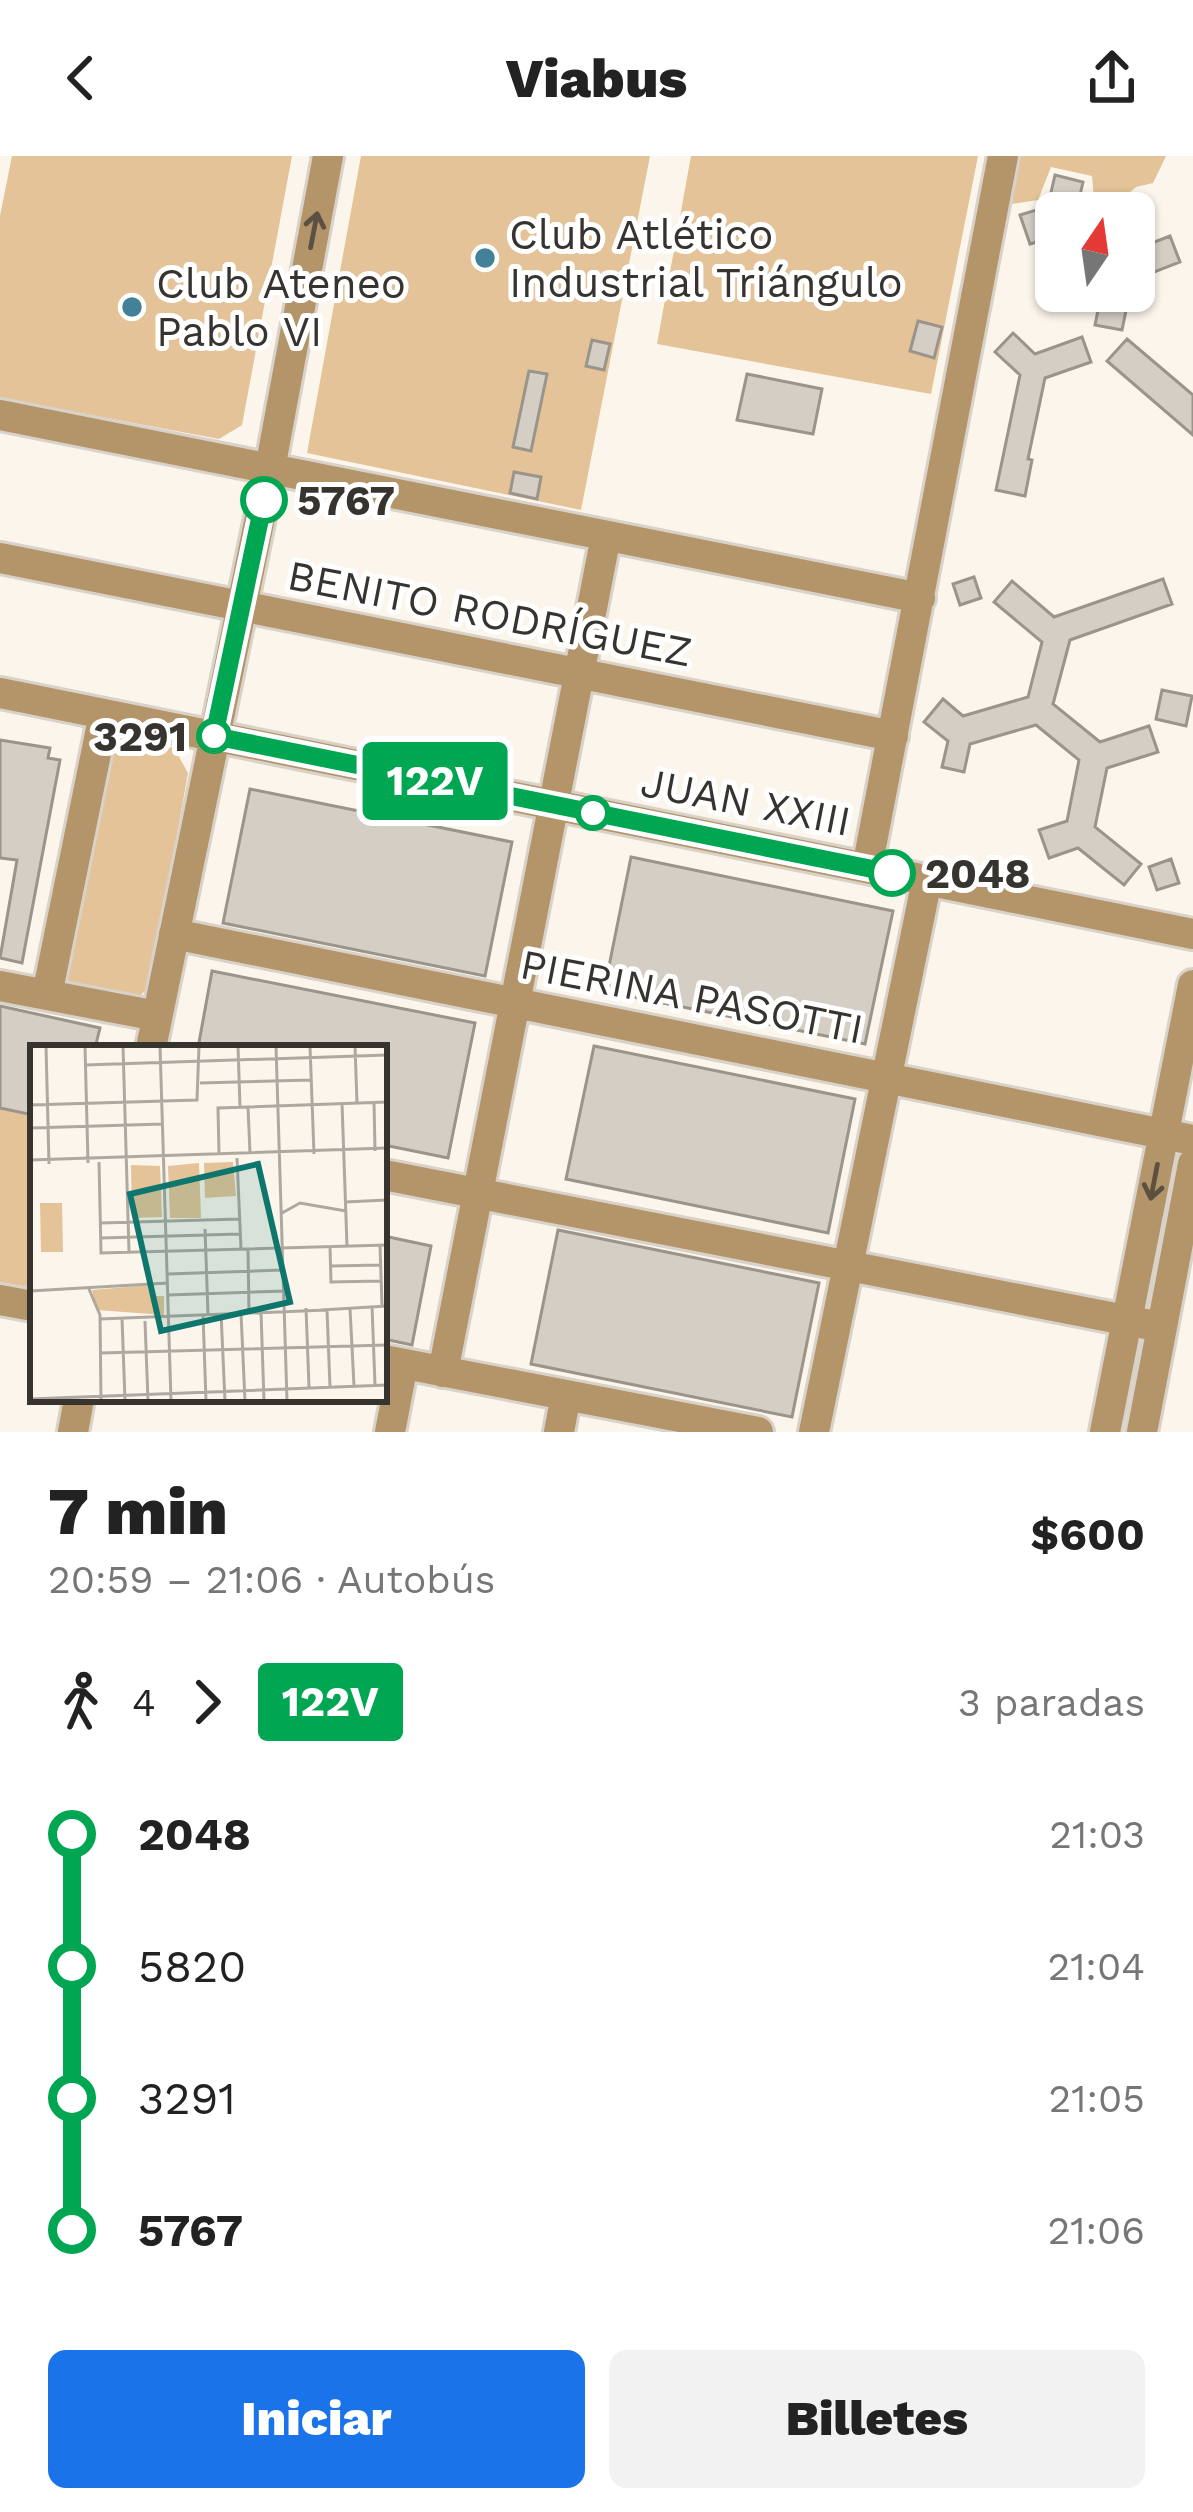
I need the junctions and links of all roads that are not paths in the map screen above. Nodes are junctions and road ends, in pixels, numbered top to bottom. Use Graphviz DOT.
graph roads {
  1 [pos="328,156"];
  2 [pos="1003,156"];
  3 [pos="0,415"];
  4 [pos="270,469"];
  5 [pos="606,536"];
  6 [pos="0,558"];
  7 [pos="920,598"];
  8 [pos="242,606"];
  9 [pos="579,673"];
  10 [pos="0,693"];
  11 [pos="104,714"];
  12 [pos="214,736"];
  13 [pos="893,736"];
  14 [pos="553,805"];
  15 [pos="867,868"];
  16 [pos="928,880"];
  17 [pos="174,934"];
  18 [pos="1193,934"];
  19 [pos="1193,985"];
  20 [pos="0,986"];
  21 [pos="47,995"];
  22 [pos="514,1003"];
  23 [pos="158,1016"];
  24 [pos="152,1045"];
  25 [pos="887,1078"];
  26 [pos="1178,1137"];
  27 [pos="1193,1164"];
  28 [pos="387,1175"];
  29 [pos="478,1193"];
  30 [pos="848,1266"];
  31 [pos="0,1300"];
  32 [pos="30,1305"];
  33 [pos="1126,1320"];
  34 [pos="1161,1327"];
  35 [pos="394,1362"];
  36 [pos="443,1372"];
  37 [pos="566,1395"];
  38 [pos="78,1402"];
  39 [pos="748,1431"];
  40 [pos="73,1432"];
  41 [pos="390,1432"];
  42 [pos="559,1432"];
  43 [pos="814,1432"];
  44 [pos="1105,1432"];
  45 [pos="1142,1432"];
  4 -- 1 [label="street, one-way"];
  2 -- 7 [label="street"];
  3 -- 4 [label="street"];
  4 -- 5 [label="street"];
  4 -- 8 [label="street"];
  5 -- 7 [label="street"];
  5 -- 9 [label="street"];
  6 -- 8 [label="street, BENITO RODRÍGUEZ"];
  7 -- 13 [label="street"];
  8 -- 9 [label="street, BENITO RODRÍGUEZ"];
  8 -- 12 [label="street"];
  9 -- 13 [label="street, BENITO RODRÍGUEZ"];
  9 -- 14 [label="street"];
  10 -- 11 [label="street, JUAN XXIII"];
  11 -- 12 [label="street, JUAN XXIII"];
  11 -- 21 [label="street"];
  12 -- 14 [label="street, JUAN XXIII"];
  12 -- 17 [label="street"];
  13 -- 15 [label="street"];
  14 -- 15 [label="street, JUAN XXIII"];
  14 -- 22 [label="street"];
  15 -- 16 [label="street, JUAN XXIII"];
  16 -- 18 [label="street, JUAN XXIII"];
  16 -- 25 [label="street"];
  17 -- 22 [label="street, PIERINA PASOTTI"];
  17 -- 23 [label="street"];
  19 -- 26 [label="street"];
  20 -- 21 [label="street"];
  21 -- 23 [label="street"];
  22 -- 25 [label="street, PIERINA PASOTTI"];
  22 -- 29 [label="street"];
  23 -- 24 [label="street"];
  25 -- 26 [label="street, PIERINA PASOTTI"];
  25 -- 30 [label="street"];
  26 -- 33 [label="street, one-way"];
  27 -- 34 [label="street"];
  28 -- 29 [label="street"];
  29 -- 30 [label="street"];
  29 -- 36 [label="street"];
  30 -- 33 [label="street"];
  30 -- 43 [label="street"];
  31 -- 32 [label="street"];
  33 -- 34 [label="street"];
  33 -- 44 [label="street"];
  34 -- 45 [label="street"];
  35 -- 36 [label="street"];
  35 -- 41 [label="street"];
  36 -- 37 [label="street"];
  37 -- 39 [label="street"];
  37 -- 42 [label="street"];
  38 -- 40 [label="street"];
}
